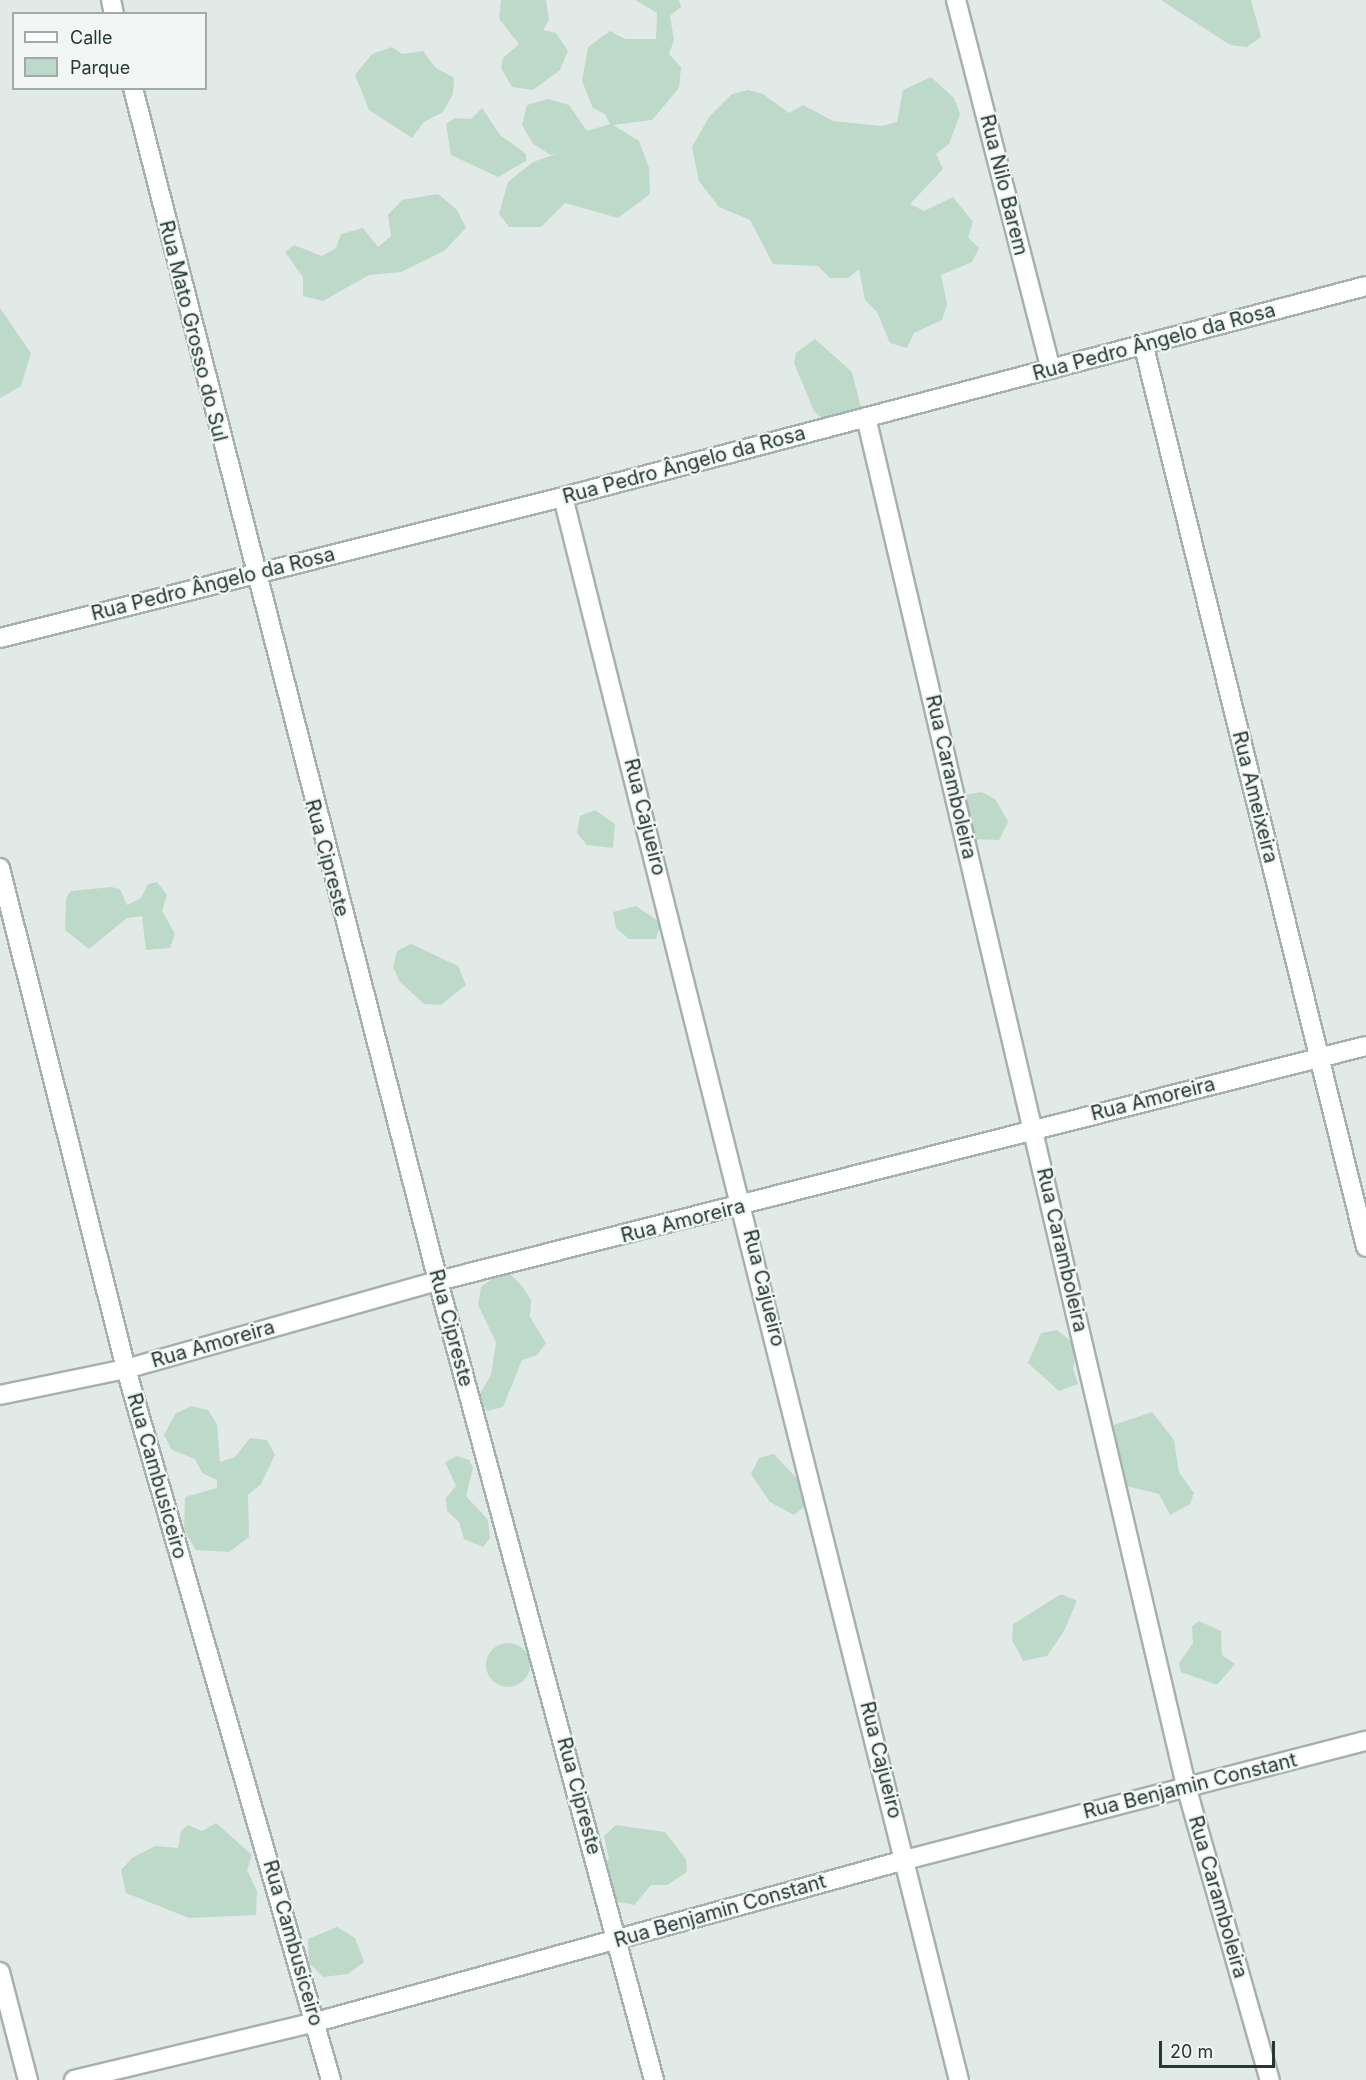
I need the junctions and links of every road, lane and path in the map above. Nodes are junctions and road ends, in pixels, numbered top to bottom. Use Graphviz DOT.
graph roads {
  1 [pos="956,0"];
  2 [pos="133,90"];
  3 [pos="1366,286"];
  4 [pos="1144,347"];
  5 [pos="1051,369"];
  6 [pos="866,417"];
  7 [pos="563,497"];
  8 [pos="253,574"];
  9 [pos="0,638"];
  10 [pos="0,868"];
  11 [pos="1366,1046"];
  12 [pos="1319,1058"];
  13 [pos="1034,1128"];
  14 [pos="744,1206"];
  15 [pos="1366,1246"];
  16 [pos="438,1281"];
  17 [pos="126,1369"];
  18 [pos="0,1395"];
  19 [pos="1366,1741"];
  20 [pos="1186,1786"];
  21 [pos="905,1860"];
  22 [pos="618,1939"];
  23 [pos="0,1972"];
  24 [pos="316,2022"];
  25 [pos="27,2080"];
  26 [pos="74,2080"];
  27 [pos="331,2080"];
  28 [pos="654,2080"];
  29 [pos="959,2080"];
  30 [pos="1270,2080"];
  1 -- 5 [label="street, Rua Nilo Barem"];
  2 -- 8 [label="street, Rua Mato Grosso do Sul"];
  3 -- 4 [label="street, Rua Pedro Ângelo da Rosa"];
  4 -- 5 [label="street, Rua Pedro Ângelo da Rosa"];
  4 -- 12 [label="street, Rua Ameixeira"];
  5 -- 6 [label="street, Rua Pedro Ângelo da Rosa"];
  6 -- 7 [label="street, Rua Pedro Ângelo da Rosa"];
  6 -- 13 [label="street, Rua Caramboleira"];
  7 -- 8 [label="street, Rua Pedro Ângelo da Rosa"];
  7 -- 14 [label="street, Rua Cajueiro"];
  8 -- 9 [label="street, Rua Pedro Ângelo da Rosa"];
  8 -- 16 [label="street, Rua Cipreste"];
  10 -- 17 [label="street, Rua Cambusiceiro"];
  11 -- 12 [label="street, Rua Amoreira"];
  12 -- 13 [label="street, Rua Amoreira"];
  12 -- 15 [label="street, Rua Ameixeira"];
  13 -- 14 [label="street, Rua Amoreira"];
  13 -- 20 [label="street, Rua Caramboleira"];
  14 -- 16 [label="street, Rua Amoreira"];
  14 -- 21 [label="street, Rua Cajueiro"];
  16 -- 17 [label="street, Rua Amoreira"];
  16 -- 22 [label="street, Rua Cipreste"];
  17 -- 18 [label="street, Rua Amoreira"];
  17 -- 24 [label="street, Rua Cambusiceiro"];
  19 -- 20 [label="street, Rua Benjamin Constant"];
  20 -- 21 [label="street, Rua Benjamin Constant"];
  20 -- 30 [label="street, Rua Caramboleira"];
  21 -- 22 [label="street, Rua Benjamin Constant"];
  21 -- 29 [label="street, Rua Cajueiro"];
  22 -- 24 [label="street, Rua Benjamin Constant"];
  22 -- 28 [label="street, Rua Cipreste"];
  23 -- 25 [label="street"];
  24 -- 26 [label="street, Rua Benjamin Constant"];
  24 -- 27 [label="street, Rua Cambusiceiro"];
}
